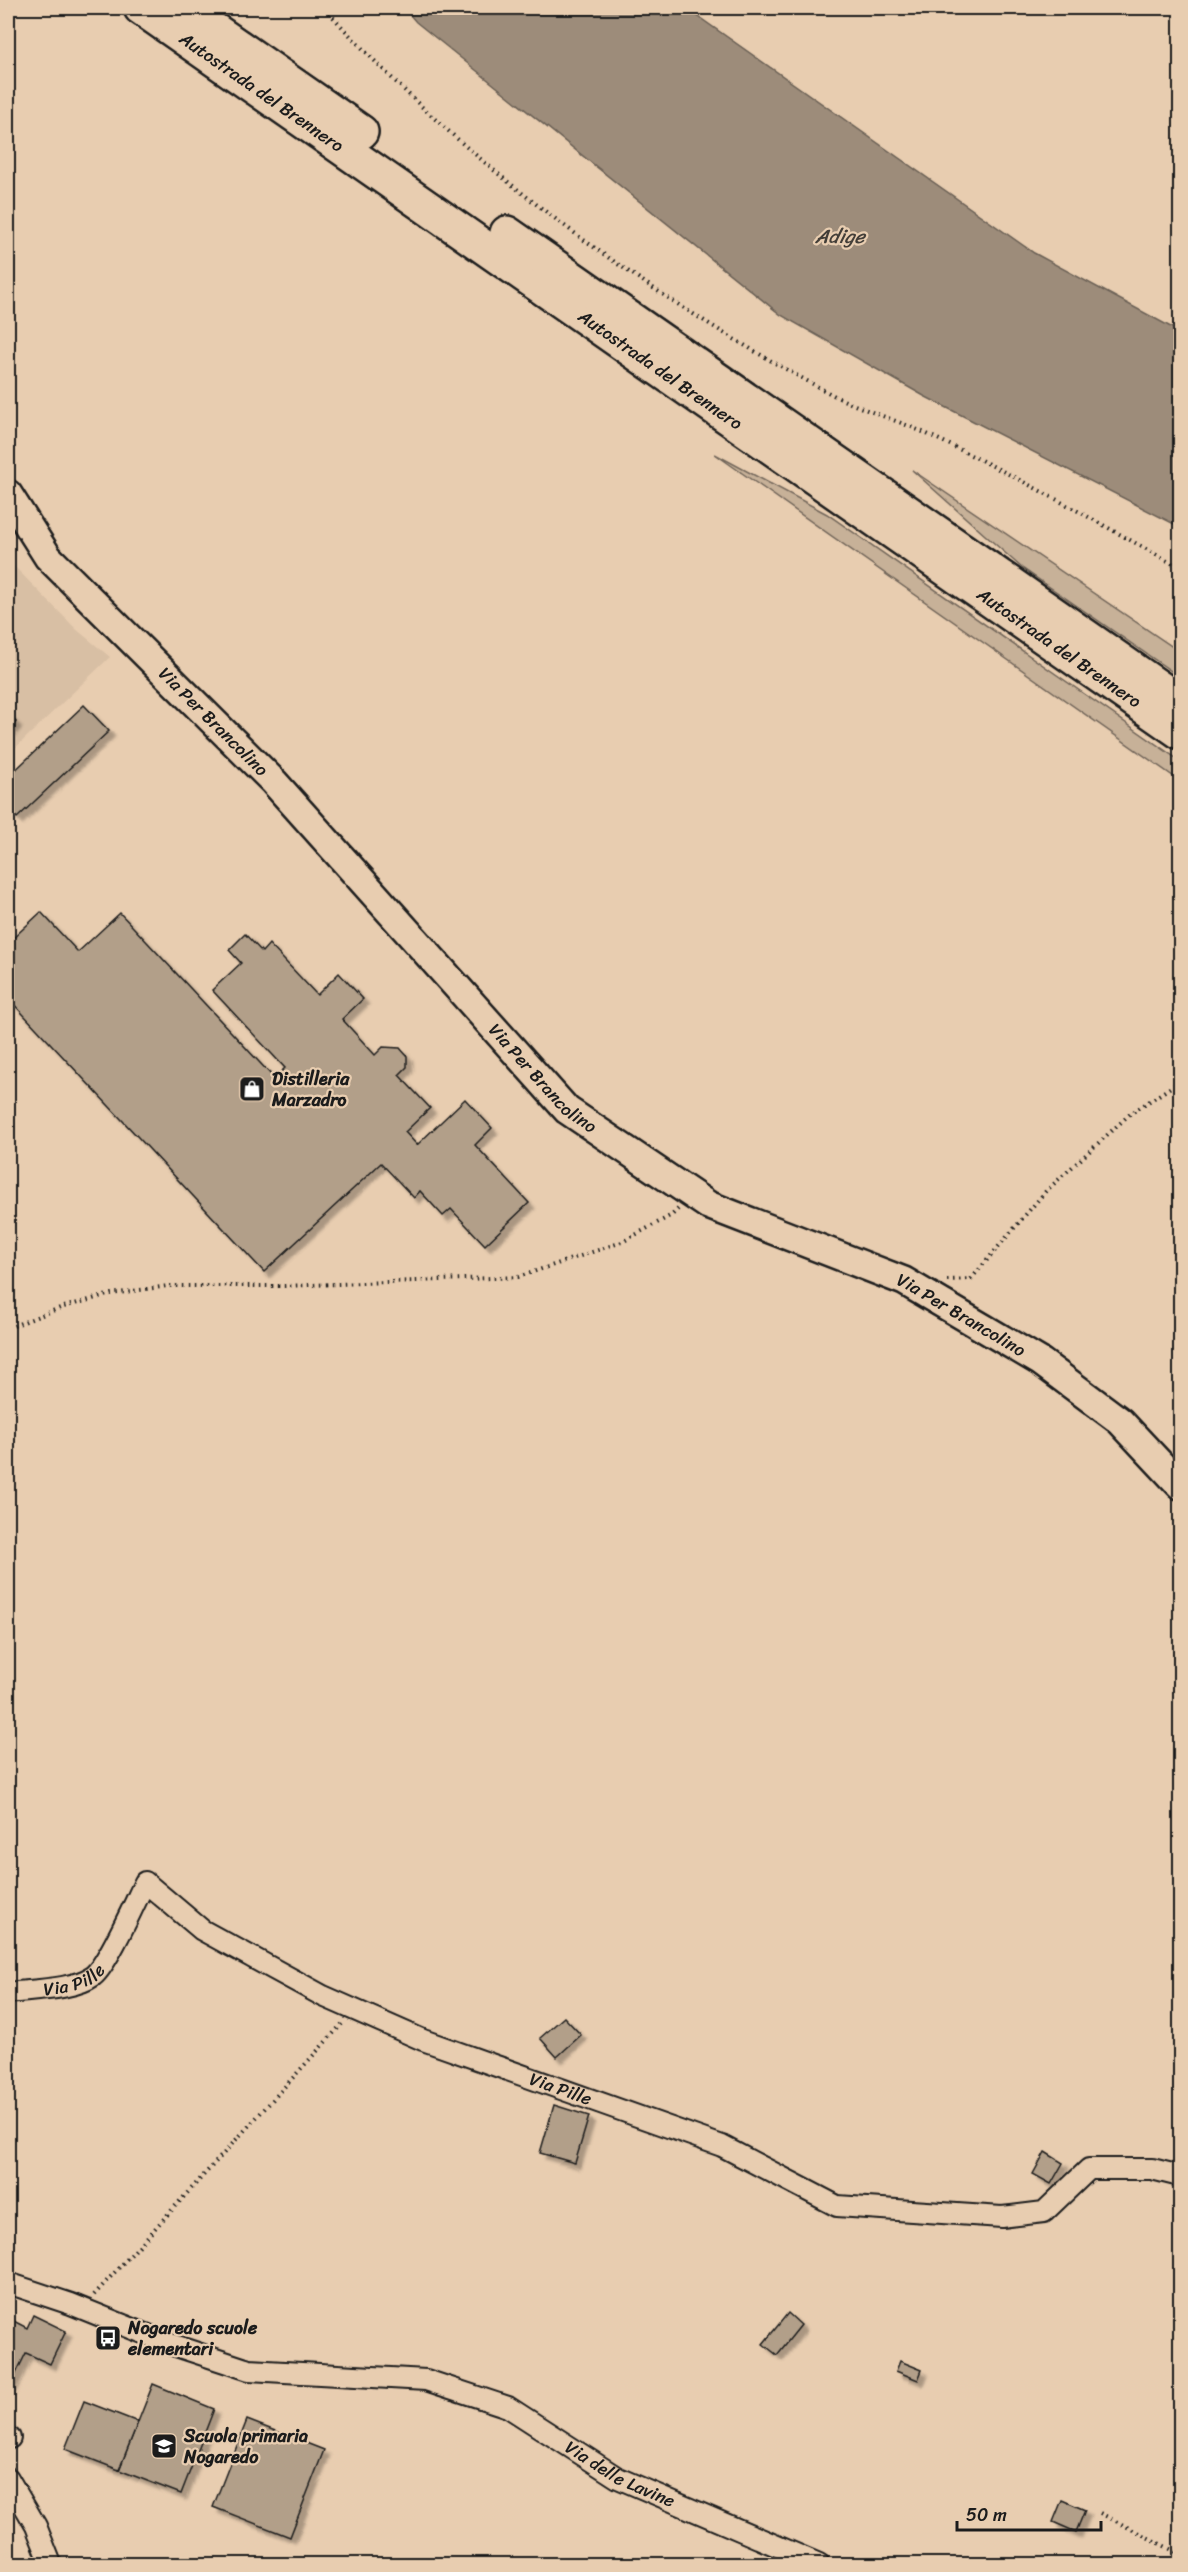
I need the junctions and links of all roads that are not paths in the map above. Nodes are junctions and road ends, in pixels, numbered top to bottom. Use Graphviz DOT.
graph roads {
  1 [pos="141,8"];
  2 [pos="183,8"];
  3 [pos="8,486"];
  4 [pos="8,494"];
  5 [pos="23,518"];
  6 [pos="1180,702"];
  7 [pos="1180,732"];
  8 [pos="1180,1485"];
  9 [pos="8,1993"];
  10 [pos="1180,2176"];
  11 [pos="8,2283"];
  12 [pos="8,2478"];
  13 [pos="51,2565"];
  14 [pos="819,2565"];
  1 -- 7 [label="highway, Autostrada del Brennero"];
  2 -- 6 [label="highway, Autostrada del Brennero"];
  3 -- 5 [label="main road"];
  4 -- 5 [label="main road"];
  5 -- 8 [label="main road, Via Per Brancolino"];
  9 -- 10 [label="street, Via Pille"];
  11 -- 14 [label="street, Via delle Lavine"];
  12 -- 13 [label="street"];
}
